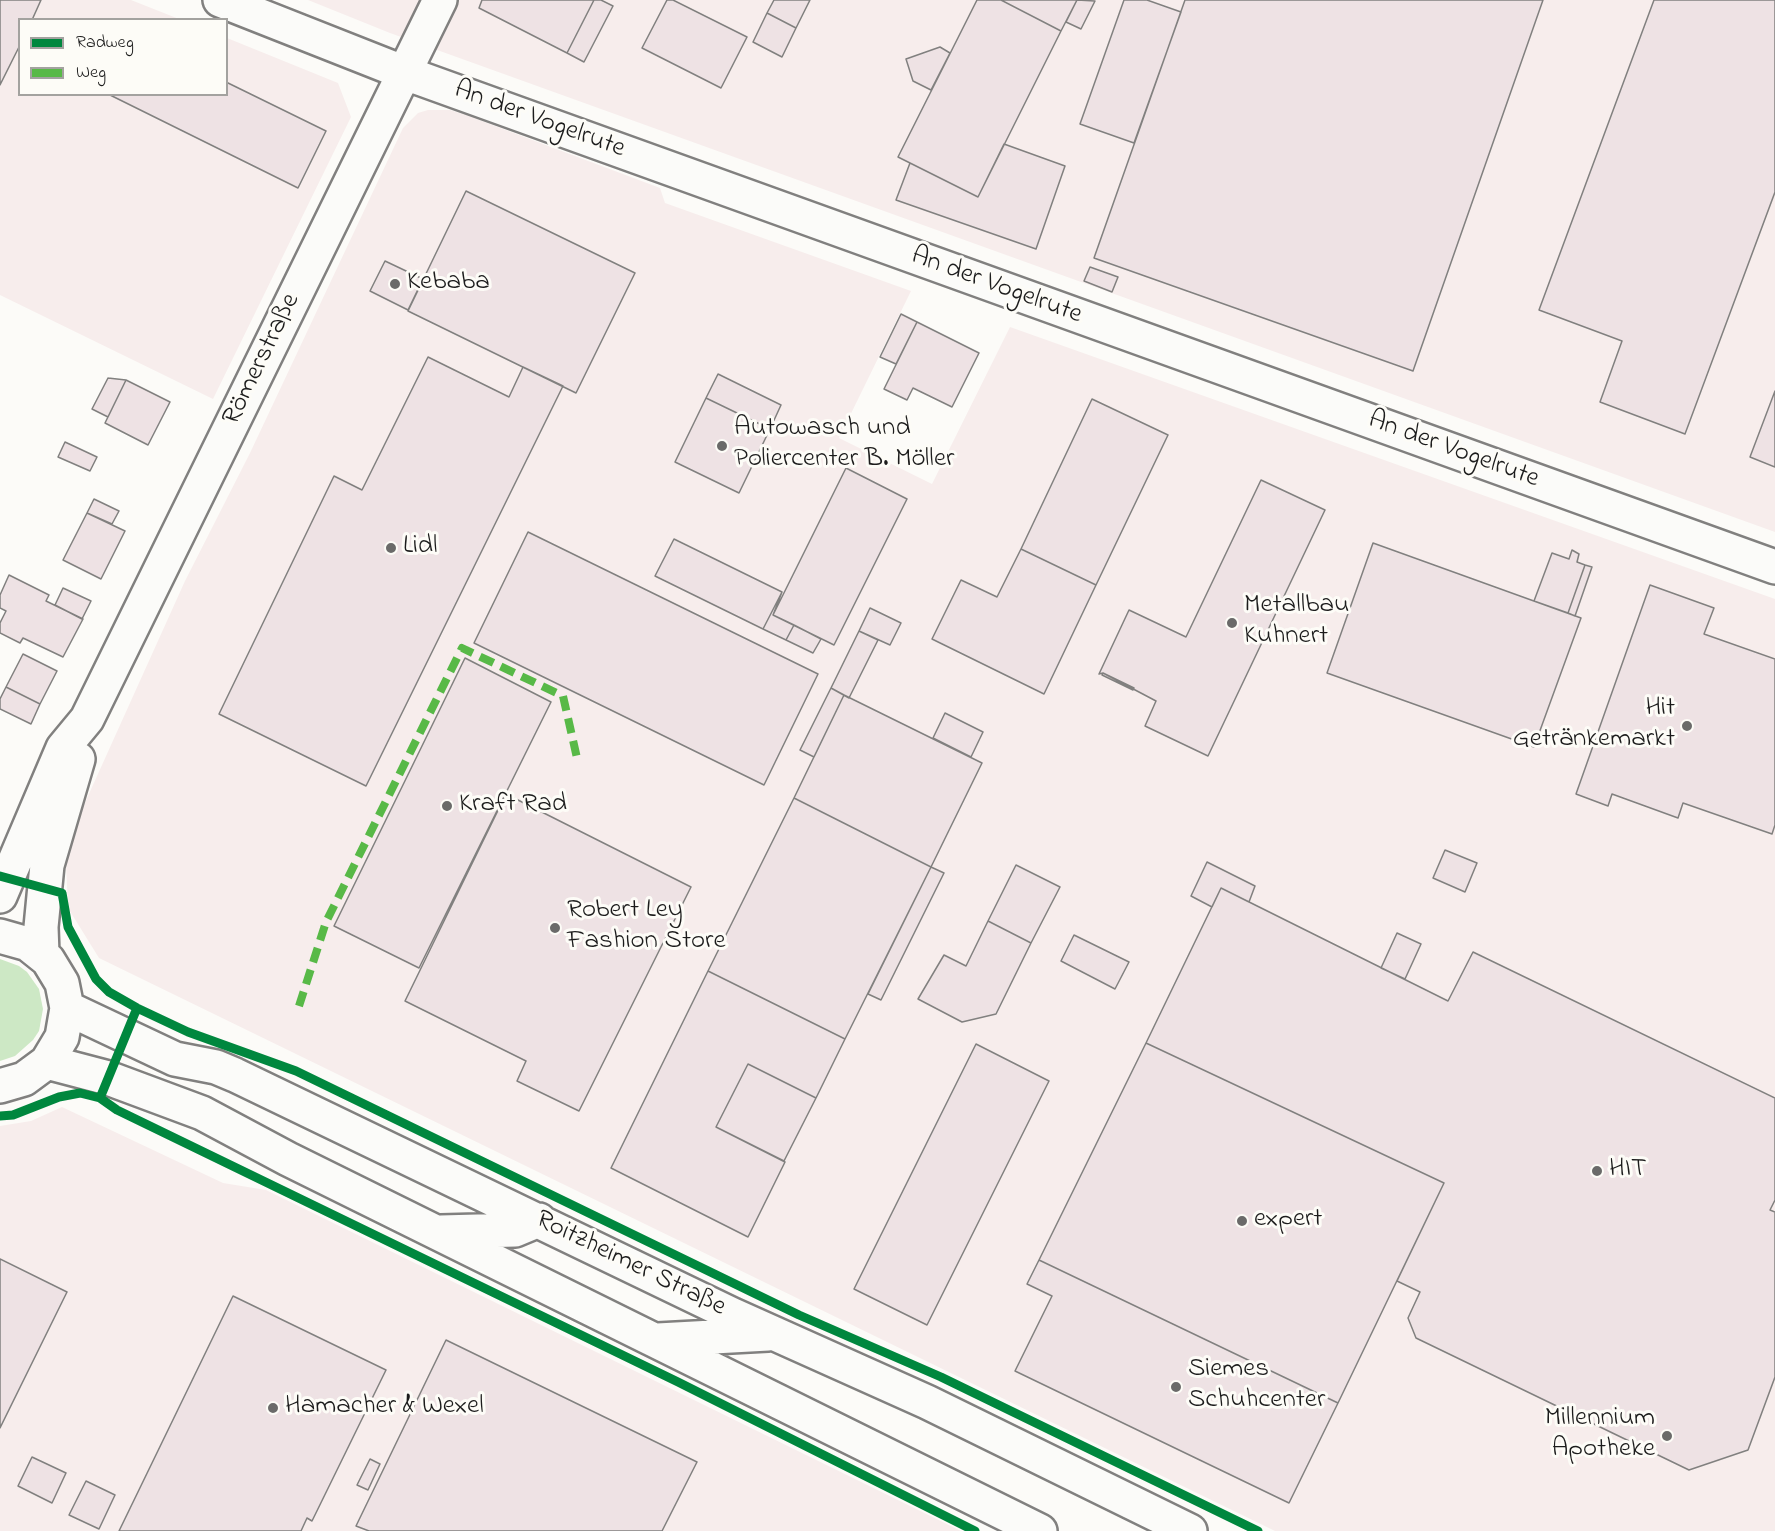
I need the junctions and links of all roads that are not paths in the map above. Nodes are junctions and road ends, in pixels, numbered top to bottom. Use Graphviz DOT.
graph roads {
  1 [pos="220,0"];
  2 [pos="440,0"];
  3 [pos="405,73"];
  4 [pos="1775,567"];
  5 [pos="87,720"];
  6 [pos="0,896"];
  7 [pos="0,936"];
  8 [pos="42,954"];
  9 [pos="67,1008"];
  10 [pos="47,1062"];
  11 [pos="0,1086"];
  12 [pos="539,1220"];
  13 [pos="435,1232"];
  14 [pos="727,1326"];
  15 [pos="656,1340"];
  16 [pos="1040,1531"];
  17 [pos="1190,1531"];
  1 -- 3 [label="street, An der Vogelrute"];
  2 -- 3 [label="street, Römerstraße"];
  3 -- 4 [label="street, An der Vogelrute"];
  3 -- 5 [label="street, Römerstraße"];
  5 -- 6 [label="street, Römerstraße"];
  5 -- 8 [label="street, Römerstraße"];
  7 -- 8 [label="street"];
  8 -- 9 [label="street"];
  9 -- 10 [label="street"];
  9 -- 12 [label="street, Roitzheimer Straße"];
  10 -- 11 [label="street"];
  10 -- 13 [label="street, Roitzheimer Straße"];
  12 -- 13 [label="street"];
  12 -- 14 [label="street, Roitzheimer Straße"];
  13 -- 15 [label="street, Roitzheimer Straße"];
  14 -- 15 [label="street"];
  14 -- 17 [label="street, Roitzheimer Straße"];
  15 -- 16 [label="street, Roitzheimer Straße"];
}
